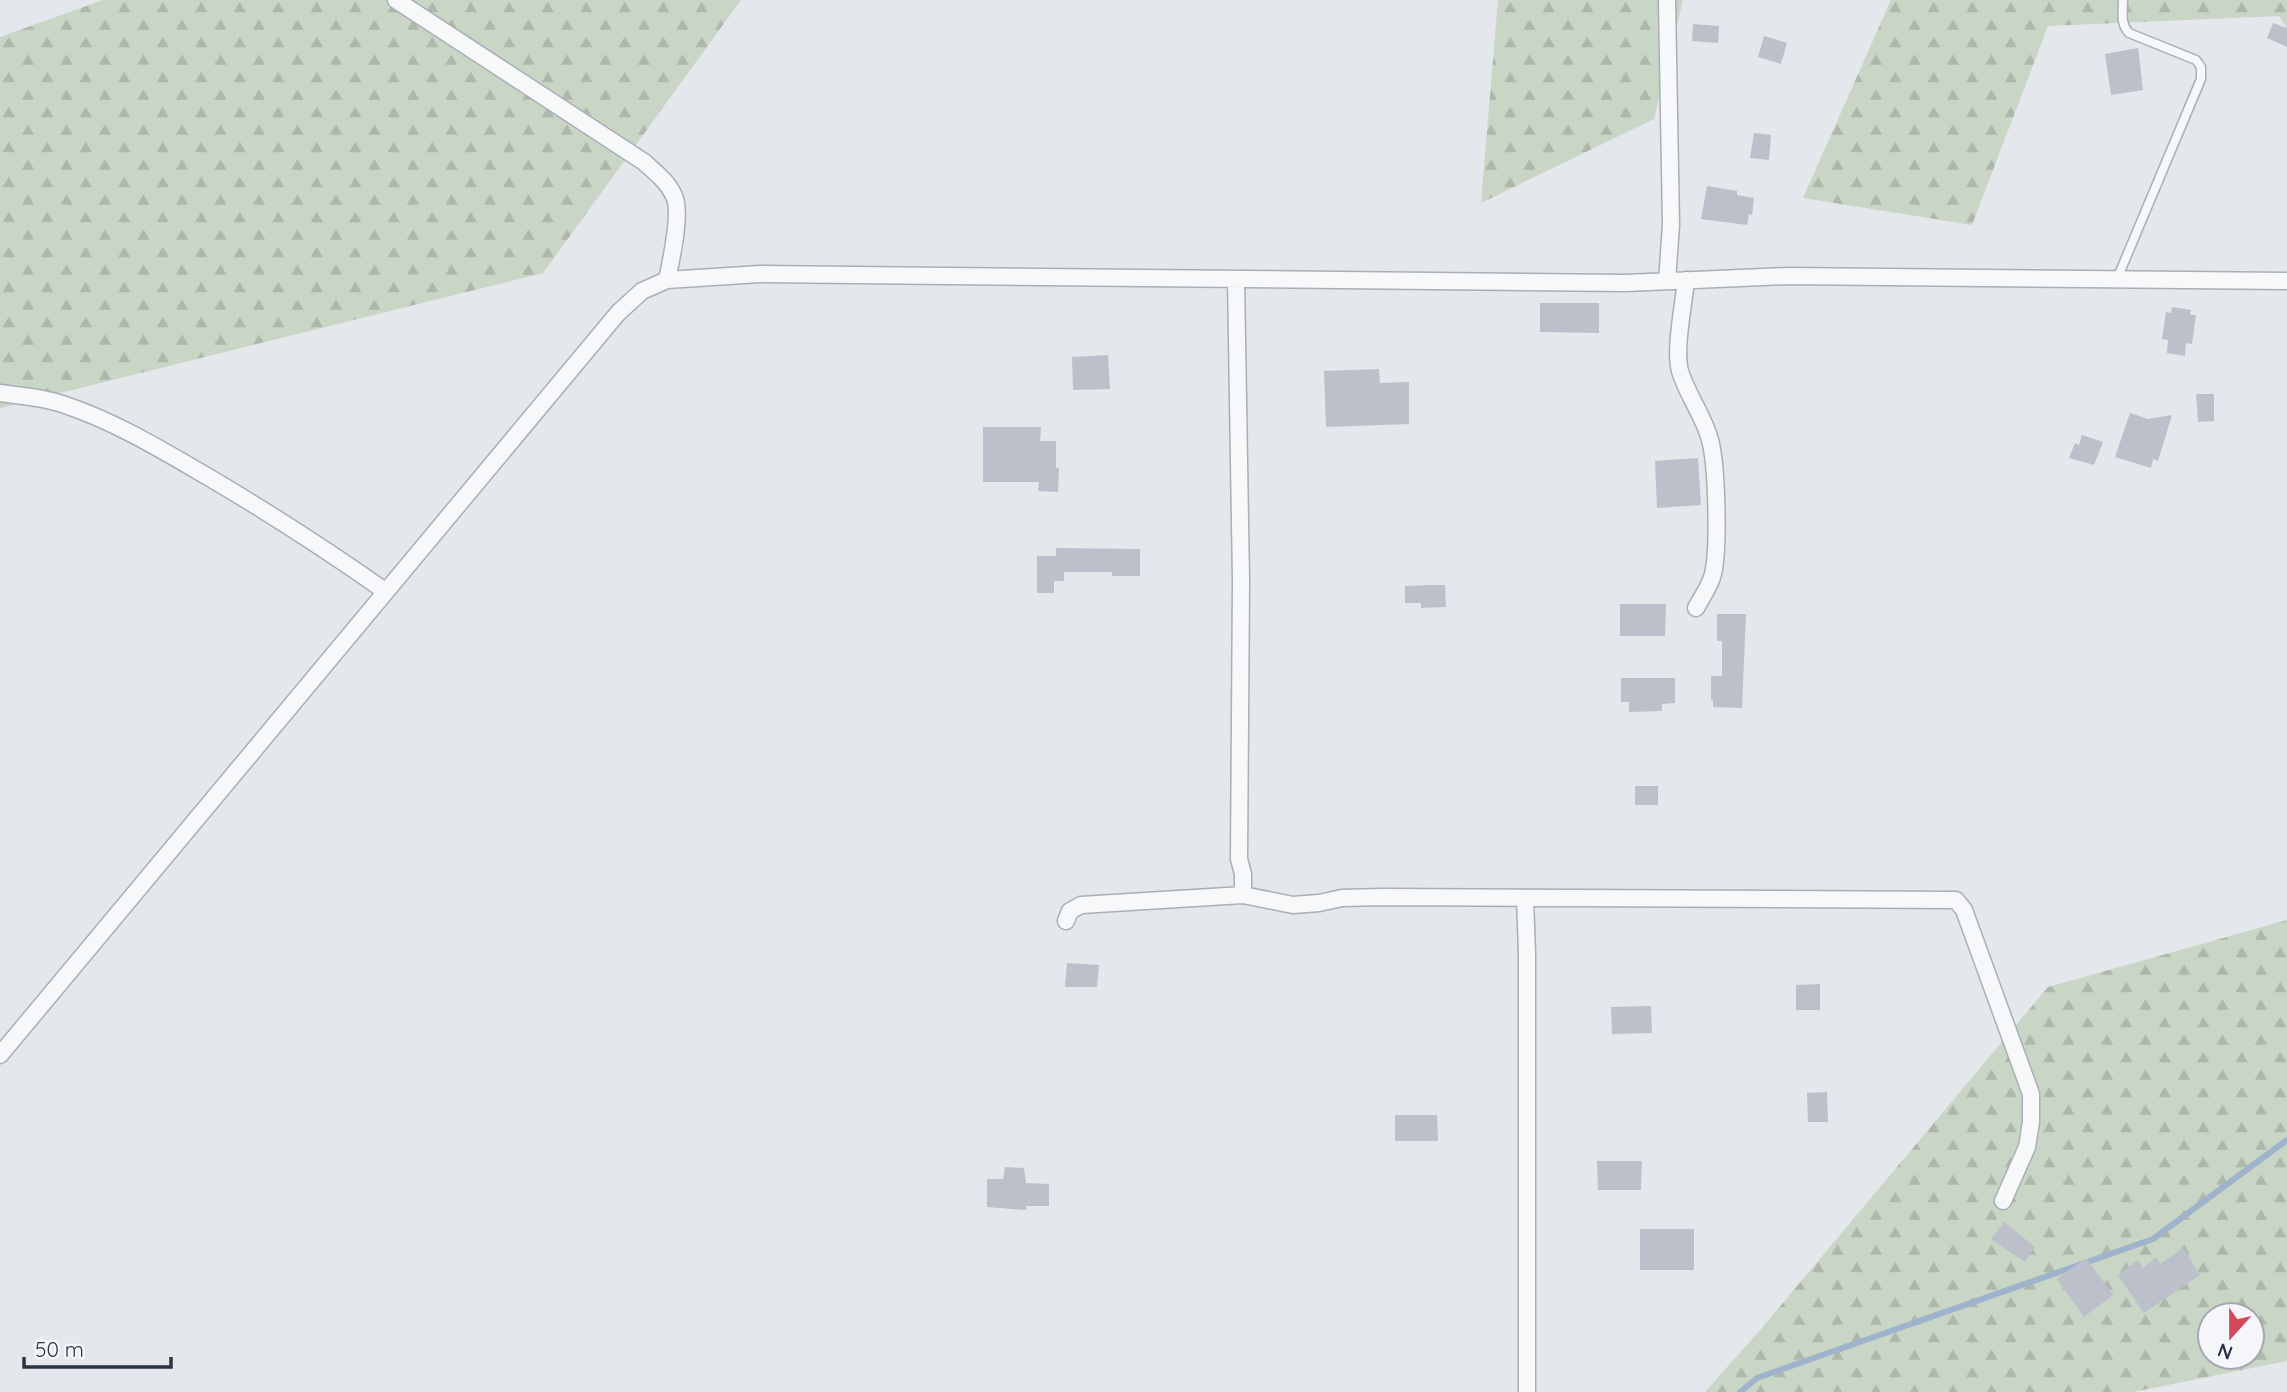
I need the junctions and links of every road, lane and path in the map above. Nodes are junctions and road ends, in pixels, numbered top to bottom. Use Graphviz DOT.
graph roads {
  1 [pos="396,0"];
  2 [pos="1667,0"];
  3 [pos="2123,0"];
  4 [pos="1236,279"];
  5 [pos="2117,279"];
  6 [pos="667,280"];
  7 [pos="1686,280"];
  8 [pos="1667,281"];
  9 [pos="2287,281"];
  10 [pos="0,393"];
  11 [pos="385,591"];
  12 [pos="1696,608"];
  13 [pos="1243,895"];
  14 [pos="1525,899"];
  15 [pos="1066,921"];
  16 [pos="0,1055"];
  17 [pos="2003,1201"];
  18 [pos="1527,1392"];
  1 -- 6 [label="street"];
  2 -- 8 [label="street"];
  3 -- 5 [label="lane"];
  4 -- 6 [label="street"];
  4 -- 8 [label="street"];
  4 -- 13 [label="street"];
  5 -- 7 [label="street"];
  5 -- 9 [label="street"];
  6 -- 11 [label="street"];
  7 -- 8 [label="street"];
  7 -- 12 [label="street"];
  10 -- 11 [label="street"];
  11 -- 16 [label="street"];
  13 -- 14 [label="street"];
  13 -- 15 [label="street"];
  14 -- 17 [label="street"];
  14 -- 18 [label="street"];
}
